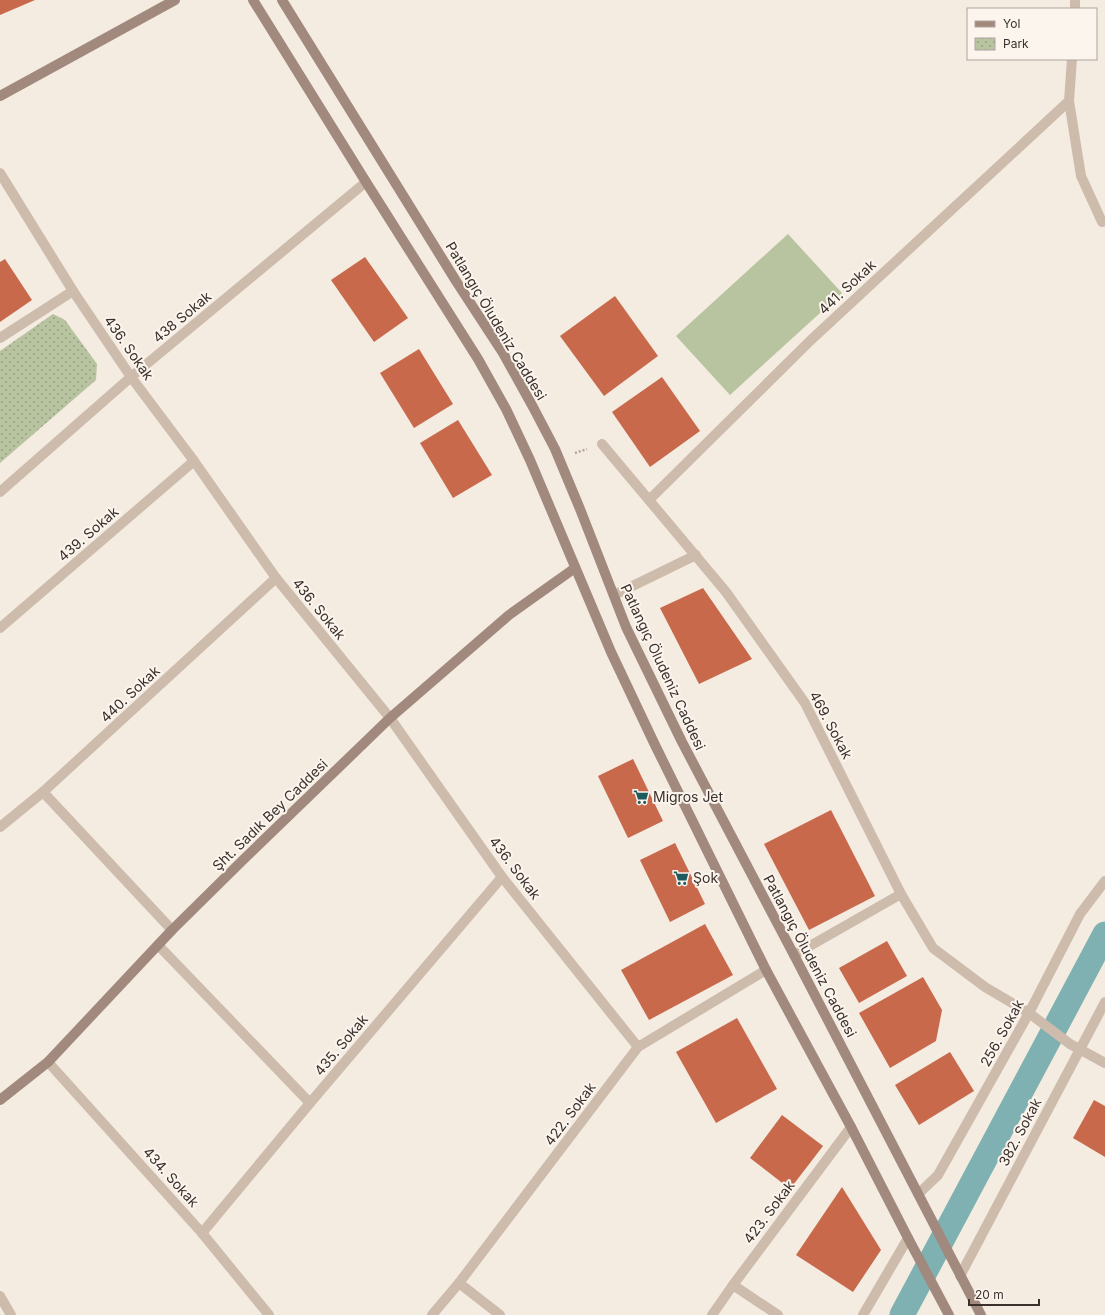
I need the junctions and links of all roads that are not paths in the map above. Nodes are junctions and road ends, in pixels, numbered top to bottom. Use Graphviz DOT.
graph roads {
  1 [pos="175,0"];
  2 [pos="253,0"];
  3 [pos="282,0"];
  4 [pos="1072,60"];
  5 [pos="0,96"];
  6 [pos="1069,101"];
  7 [pos="0,173"];
  8 [pos="366,182"];
  9 [pos="1105,221"];
  10 [pos="73,290"];
  11 [pos="0,338"];
  12 [pos="131,377"];
  13 [pos="602,444"];
  14 [pos="194,461"];
  15 [pos="0,492"];
  16 [pos="649,500"];
  17 [pos="696,555"];
  18 [pos="575,568"];
  19 [pos="276,578"];
  20 [pos="614,595"];
  21 [pos="0,628"];
  22 [pos="390,718"];
  23 [pos="43,792"];
  24 [pos="0,827"];
  25 [pos="502,877"];
  26 [pos="1105,881"];
  27 [pos="901,894"];
  28 [pos="172,930"];
  29 [pos="158,945"];
  30 [pos="794,955"];
  31 [pos="766,970"];
  32 [pos="1105,1002"];
  33 [pos="1033,1017"];
  34 [pos="1075,1046"];
  35 [pos="638,1047"];
  36 [pos="48,1062"];
  37 [pos="1105,1063"];
  38 [pos="0,1100"];
  39 [pos="310,1103"];
  40 [pos="851,1127"];
  41 [pos="918,1194"];
  42 [pos="202,1233"];
  43 [pos="908,1238"];
  44 [pos="960,1276"];
  45 [pos="459,1283"];
  46 [pos="733,1285"];
  47 [pos="0,1296"];
  48 [pos="946,1313"];
  49 [pos="11,1315"];
  50 [pos="269,1315"];
  51 [pos="432,1315"];
  52 [pos="500,1315"];
  53 [pos="712,1315"];
  54 [pos="778,1315"];
  55 [pos="863,1315"];
  56 [pos="981,1315"];
  1 -- 5 [label="main road"];
  2 -- 8 [label="main road"];
  3 -- 20 [label="main road, Patlangıç Öludeniz Caddesi"];
  4 -- 6 [label="street"];
  6 -- 9 [label="street"];
  6 -- 16 [label="street, 441. Sokak"];
  7 -- 10 [label="street, 436. Sokak"];
  8 -- 12 [label="street, 438 Sokak"];
  8 -- 18 [label="main road"];
  10 -- 11 [label="street"];
  10 -- 12 [label="street, 436. Sokak"];
  12 -- 14 [label="street, 436. Sokak"];
  12 -- 15 [label="street, 438 Sokak"];
  13 -- 16 [label="street, 469. Sokak"];
  14 -- 19 [label="street, 436. Sokak"];
  14 -- 21 [label="street, 439. Sokak"];
  16 -- 17 [label="street, 469. Sokak"];
  17 -- 20 [label="street"];
  17 -- 27 [label="street, 469. Sokak"];
  18 -- 22 [label="main road, Şht. Sadık Bey Caddesi"];
  18 -- 31 [label="main road"];
  19 -- 22 [label="street, 436. Sokak"];
  19 -- 23 [label="street, 440. Sokak"];
  20 -- 30 [label="main road, Patlangıç Öludeniz Caddesi"];
  22 -- 25 [label="street, 436. Sokak"];
  22 -- 28 [label="main road, Şht. Sadık Bey Caddesi"];
  23 -- 24 [label="street, 440. Sokak"];
  23 -- 28 [label="street"];
  25 -- 35 [label="street, 436. Sokak"];
  25 -- 39 [label="street, 435. Sokak"];
  26 -- 33 [label="street, 256. Sokak"];
  27 -- 30 [label="street"];
  27 -- 33 [label="street, 469. Sokak"];
  28 -- 29 [label="main road, Şht. Sadık Bey Caddesi"];
  29 -- 36 [label="main road, Şht. Sadık Bey Caddesi"];
  29 -- 39 [label="street"];
  30 -- 41 [label="main road, Patlangıç Öludeniz Caddesi"];
  31 -- 35 [label="street, 422. Sokak"];
  31 -- 40 [label="main road"];
  32 -- 34 [label="street, 382. Sokak"];
  33 -- 34 [label="street, 469. Sokak"];
  33 -- 41 [label="street, 256. Sokak"];
  34 -- 37 [label="street, 469. Sokak"];
  34 -- 44 [label="street, 382. Sokak"];
  35 -- 45 [label="street, 422. Sokak"];
  36 -- 38 [label="main road, Şht. Sadık Bey Caddesi"];
  36 -- 42 [label="street, 434. Sokak"];
  39 -- 42 [label="street, 435. Sokak"];
  40 -- 43 [label="main road"];
  40 -- 46 [label="street, 423. Sokak"];
  41 -- 44 [label="main road, Patlangıç Öludeniz Caddesi"];
  42 -- 50 [label="street, 434. Sokak"];
  43 -- 48 [label="main road"];
  43 -- 55 [label="street"];
  44 -- 56 [label="main road, Patlangıç Öludeniz Caddesi"];
  45 -- 51 [label="street, 422. Sokak"];
  45 -- 52 [label="street"];
  46 -- 53 [label="street, 423. Sokak"];
  46 -- 54 [label="street"];
  47 -- 49 [label="street"];
}
